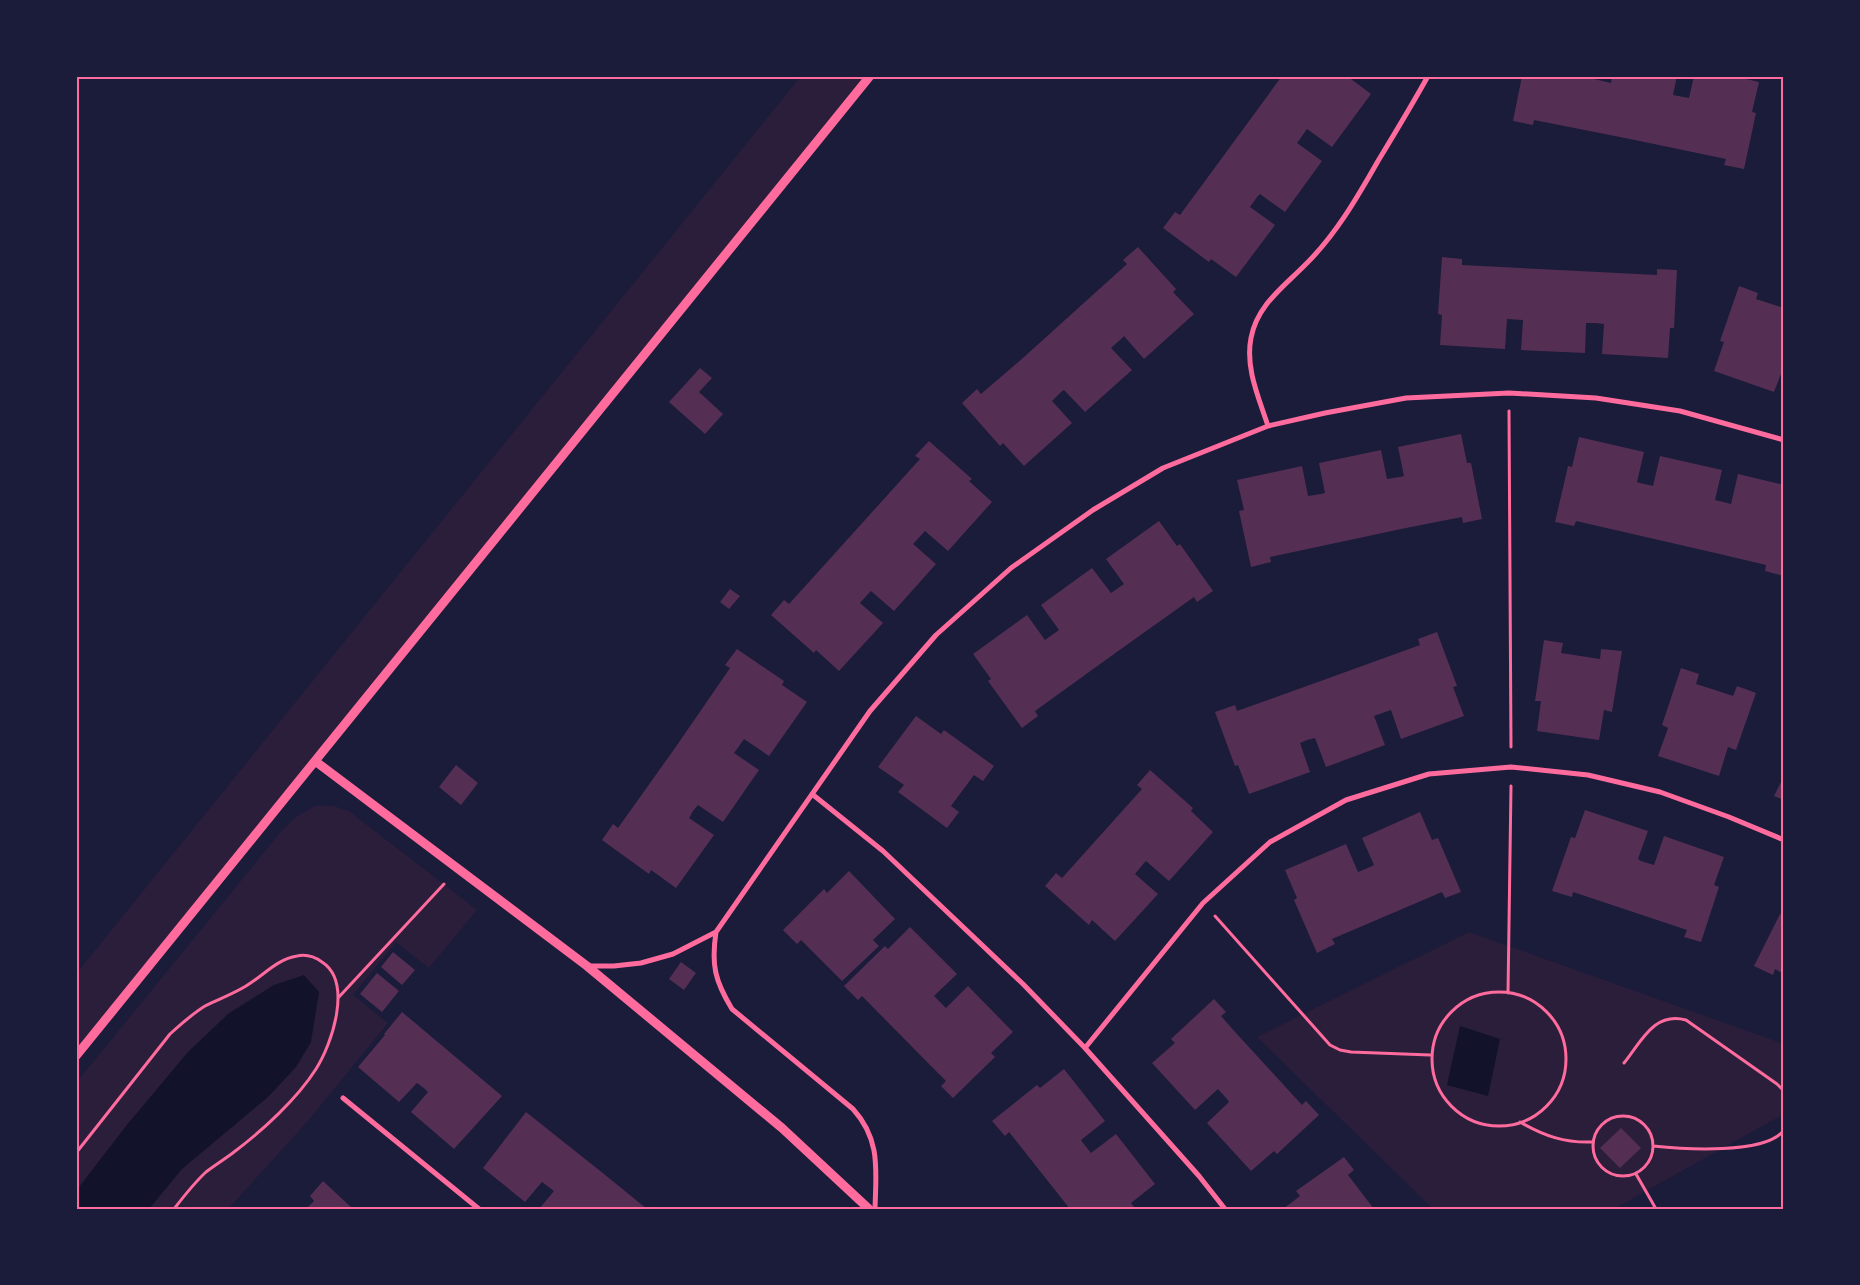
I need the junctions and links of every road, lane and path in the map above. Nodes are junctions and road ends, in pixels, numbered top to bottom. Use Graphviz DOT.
graph roads {
  1 [pos="870,76"];
  2 [pos="1428,76"];
  3 [pos="1509,393"];
  4 [pos="1268,426"];
  5 [pos="1784,440"];
  6 [pos="315,761"];
  7 [pos="1511,767"];
  8 [pos="812,794"];
  9 [pos="1784,840"];
  10 [pos="458,869"];
  11 [pos="1203,903"];
  12 [pos="716,932"];
  13 [pos="587,966"];
  14 [pos="1508,993"];
  15 [pos="338,998"];
  16 [pos="1085,1048"];
  17 [pos="1430,1055"];
  18 [pos="76,1056"];
  19 [pos="1624,1064"];
  20 [pos="1784,1091"];
  21 [pos="343,1098"];
  22 [pos="1520,1122"];
  23 [pos="1784,1130"];
  24 [pos="1592,1142"];
  25 [pos="1654,1146"];
  26 [pos="76,1152"];
  27 [pos="1636,1174"];
  28 [pos="475,1208"];
  29 [pos="174,1209"];
  30 [pos="869,1209"];
  31 [pos="875,1209"];
  32 [pos="1226,1209"];
  33 [pos="1656,1209"];
  1 -- 6 [label="street"];
  2 -- 4 [label="street"];
  3 -- 4 [label="street"];
  3 -- 5 [label="street"];
  3 -- 7 [label="path"];
  4 -- 8 [label="street"];
  6 -- 10 [label="street"];
  6 -- 18 [label="street"];
  7 -- 9 [label="street"];
  7 -- 11 [label="street"];
  7 -- 14 [label="path"];
  8 -- 12 [label="street"];
  8 -- 16 [label="street"];
  10 -- 13 [label="street"];
  10 -- 15 [label="path"];
  11 -- 16 [label="street"];
  11 -- 17 [label="path"];
  12 -- 13 [label="street"];
  12 -- 31 [label="street"];
  13 -- 30 [label="street"];
  14 -- 17 [label="path"];
  14 -- 22 [label="path"];
  15 -- 26 [label="path"];
  15 -- 29 [label="path"];
  16 -- 32 [label="street"];
  17 -- 22 [label="path"];
  19 -- 20 [label="path"];
  21 -- 28 [label="street"];
  22 -- 24 [label="path"];
  23 -- 25 [label="path"];
  24 -- 25 [label="path"];
  24 -- 27 [label="path"];
  25 -- 27 [label="path"];
  27 -- 33 [label="path"];
}
